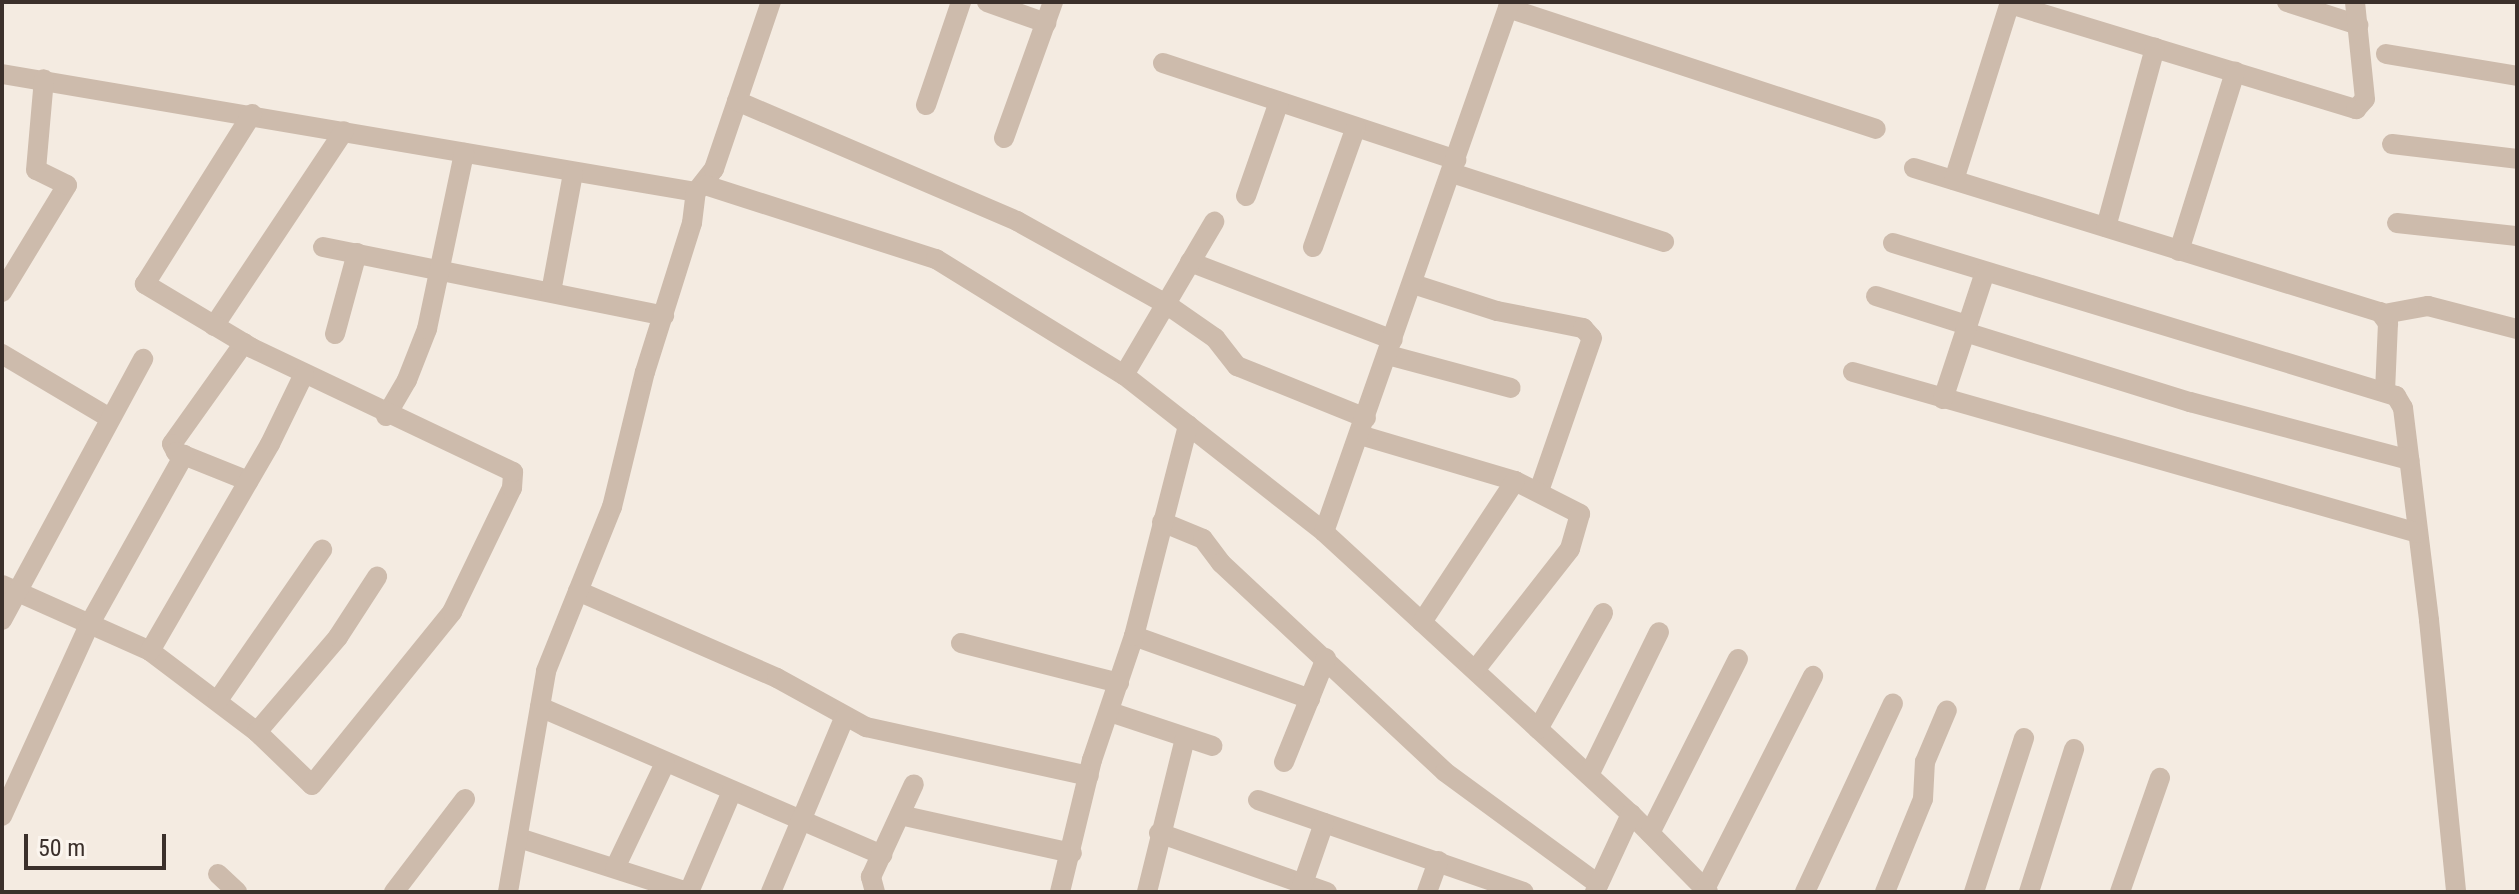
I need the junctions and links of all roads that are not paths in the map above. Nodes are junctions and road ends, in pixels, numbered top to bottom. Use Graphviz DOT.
graph roads {
  1 [pos="771,2"];
  2 [pos="961,2"];
  3 [pos="987,2"];
  4 [pos="1053,2"];
  5 [pos="2287,2"];
  6 [pos="2355,2"];
  7 [pos="2010,3"];
  8 [pos="1509,5"];
  9 [pos="1046,23"];
  10 [pos="2358,25"];
  11 [pos="2155,48"];
  12 [pos="2386,54"];
  13 [pos="1163,63"];
  14 [pos="2235,72"];
  15 [pos="2,74"];
  16 [pos="2517,76"];
  17 [pos="44,79"];
  18 [pos="737,101"];
  19 [pos="1279,102"];
  20 [pos="926,105"];
  21 [pos="252,114"];
  22 [pos="1356,127"];
  23 [pos="1876,129"];
  24 [pos="344,131"];
  25 [pos="1004,138"];
  26 [pos="2392,144"];
  27 [pos="464,153"];
  28 [pos="2517,159"];
  29 [pos="1454,167"];
  30 [pos="1914,168"];
  31 [pos="573,173"];
  32 [pos="1954,180"];
  33 [pos="700,188"];
  34 [pos="1246,196"];
  35 [pos="1214,222"];
  36 [pos="2397,223"];
  37 [pos="2106,227"];
  38 [pos="2517,236"];
  39 [pos="1664,242"];
  40 [pos="1893,243"];
  41 [pos="323,247"];
  42 [pos="1313,247"];
  43 [pos="2179,251"];
  44 [pos="357,253"];
  45 [pos="11,257"];
  46 [pos="1190,262"];
  47 [pos="440,269"];
  48 [pos="1985,272"];
  49 [pos="1413,284"];
  50 [pos="2,292"];
  51 [pos="551,292"];
  52 [pos="1876,296"];
  53 [pos="1166,304"];
  54 [pos="2384,314"];
  55 [pos="664,316"];
  56 [pos="2516,324"];
  57 [pos="214,326"];
  58 [pos="1966,328"];
  59 [pos="335,334"];
  60 [pos="244,343"];
  61 [pos="1390,347"];
  62 [pos="2,354"];
  63 [pos="143,359"];
  64 [pos="1853,372"];
  65 [pos="304,374"];
  66 [pos="1124,375"];
  67 [pos="1511,388"];
  68 [pos="2385,392"];
  69 [pos="1943,399"];
  70 [pos="386,416"];
  71 [pos="108,417"];
  72 [pos="1188,425"];
  73 [pos="1363,426"];
  74 [pos="184,455"];
  75 [pos="2409,460"];
  76 [pos="248,481"];
  77 [pos="1515,481"];
  78 [pos="1539,491"];
  79 [pos="1162,522"];
  80 [pos="1324,532"];
  81 [pos="2418,533"];
  82 [pos="322,550"];
  83 [pos="377,577"];
  84 [pos="9,588"];
  85 [pos="578,591"];
  86 [pos="1603,613"];
  87 [pos="2,620"];
  88 [pos="1422,622"];
  89 [pos="89,625"];
  90 [pos="1659,632"];
  91 [pos="1134,636"];
  92 [pos="961,643"];
  93 [pos="150,651"];
  94 [pos="1326,658"];
  95 [pos="1738,659"];
  96 [pos="1475,670"];
  97 [pos="1813,676"];
  98 [pos="1119,683"];
  99 [pos="1310,699"];
  100 [pos="218,700"];
  101 [pos="1893,703"];
  102 [pos="540,707"];
  103 [pos="1947,710"];
  104 [pos="1110,712"];
  105 [pos="844,718"];
  106 [pos="1538,729"];
  107 [pos="257,732"];
  108 [pos="1185,738"];
  109 [pos="2024,738"];
  110 [pos="1213,746"];
  111 [pos="2074,749"];
  112 [pos="1284,762"];
  113 [pos="665,763"];
  114 [pos="1589,775"];
  115 [pos="1089,776"];
  116 [pos="2160,778"];
  117 [pos="914,784"];
  118 [pos="732,791"];
  119 [pos="465,799"];
  120 [pos="1258,800"];
  121 [pos="1631,814"];
  122 [pos="900,815"];
  123 [pos="2,816"];
  124 [pos="801,820"];
  125 [pos="1324,823"];
  126 [pos="1159,833"];
  127 [pos="1650,833"];
  128 [pos="519,838"];
  129 [pos="1072,853"];
  130 [pos="882,855"];
  131 [pos="1438,861"];
  132 [pos="615,868"];
  133 [pos="218,874"];
  134 [pos="1301,888"];
  135 [pos="1596,888"];
  136 [pos="1706,891"];
  137 [pos="237,892"];
  138 [pos="394,892"];
  139 [pos="508,892"];
  140 [pos="688,892"];
  141 [pos="771,892"];
  142 [pos="875,892"];
  143 [pos="1060,892"];
  144 [pos="1147,892"];
  145 [pos="1327,892"];
  146 [pos="1427,892"];
  147 [pos="1524,892"];
  148 [pos="1805,892"];
  149 [pos="1885,892"];
  150 [pos="1974,892"];
  151 [pos="2029,892"];
  152 [pos="2120,892"];
  153 [pos="2456,892"];
  1 -- 18 [label="street"];
  2 -- 20 [label="street"];
  3 -- 9 [label="street"];
  4 -- 9 [label="street"];
  5 -- 10 [label="street"];
  6 -- 10 [label="street"];
  7 -- 11 [label="street"];
  7 -- 32 [label="street"];
  8 -- 23 [label="street"];
  8 -- 29 [label="street"];
  9 -- 25 [label="street"];
  10 -- 14 [label="street"];
  11 -- 14 [label="street"];
  11 -- 37 [label="street"];
  12 -- 16 [label="street"];
  13 -- 19 [label="street"];
  14 -- 43 [label="street"];
  15 -- 17 [label="street"];
  17 -- 21 [label="street"];
  17 -- 45 [label="street"];
  18 -- 33 [label="street"];
  18 -- 53 [label="street"];
  19 -- 22 [label="street"];
  19 -- 34 [label="street"];
  21 -- 24 [label="street"];
  21 -- 57 [label="street"];
  22 -- 29 [label="street"];
  22 -- 42 [label="street"];
  24 -- 27 [label="street"];
  24 -- 57 [label="street"];
  26 -- 28 [label="street"];
  27 -- 31 [label="street"];
  27 -- 47 [label="street"];
  29 -- 39 [label="street"];
  29 -- 49 [label="street"];
  30 -- 32 [label="street"];
  31 -- 33 [label="street"];
  31 -- 51 [label="street"];
  32 -- 37 [label="street"];
  33 -- 55 [label="street"];
  33 -- 66 [label="street"];
  35 -- 46 [label="street"];
  36 -- 38 [label="street"];
  37 -- 43 [label="street"];
  40 -- 48 [label="street"];
  41 -- 44 [label="street"];
  43 -- 54 [label="street"];
  44 -- 47 [label="street"];
  44 -- 59 [label="street"];
  45 -- 50 [label="street"];
  46 -- 53 [label="street"];
  46 -- 61 [label="street"];
  47 -- 51 [label="street"];
  47 -- 70 [label="street"];
  48 -- 58 [label="street"];
  48 -- 68 [label="street"];
  49 -- 61 [label="street"];
  49 -- 78 [label="street"];
  51 -- 55 [label="street"];
  52 -- 58 [label="street"];
  53 -- 66 [label="street"];
  53 -- 73 [label="street"];
  54 -- 56 [label="street"];
  54 -- 68 [label="street"];
  55 -- 85 [label="street"];
  57 -- 60 [label="street"];
  58 -- 69 [label="street"];
  58 -- 75 [label="street"];
  60 -- 65 [label="street"];
  60 -- 74 [label="street"];
  61 -- 67 [label="street"];
  61 -- 73 [label="street"];
  62 -- 71 [label="street"];
  63 -- 71 [label="street"];
  64 -- 69 [label="street"];
  65 -- 70 [label="street"];
  65 -- 76 [label="street"];
  66 -- 72 [label="street"];
  68 -- 75 [label="street"];
  69 -- 81 [label="street"];
  70 -- 107 [label="street"];
  71 -- 84 [label="street"];
  72 -- 79 [label="street"];
  72 -- 80 [label="street"];
  73 -- 77 [label="street"];
  73 -- 80 [label="street"];
  74 -- 76 [label="street"];
  74 -- 89 [label="street"];
  75 -- 81 [label="street"];
  76 -- 93 [label="street"];
  77 -- 78 [label="street"];
  77 -- 88 [label="street"];
  78 -- 96 [label="street"];
  79 -- 91 [label="street"];
  79 -- 94 [label="street"];
  80 -- 88 [label="street"];
  81 -- 153 [label="street"];
  82 -- 100 [label="street"];
  83 -- 107 [label="street"];
  84 -- 87 [label="street"];
  84 -- 89 [label="street"];
  85 -- 102 [label="street"];
  85 -- 105 [label="street"];
  86 -- 106 [label="street"];
  88 -- 96 [label="street"];
  89 -- 93 [label="street"];
  89 -- 123 [label="street"];
  90 -- 114 [label="street"];
  91 -- 98 [label="street"];
  91 -- 99 [label="street"];
  92 -- 98 [label="street"];
  93 -- 100 [label="street"];
  94 -- 99 [label="street"];
  94 -- 135 [label="street"];
  95 -- 127 [label="street"];
  96 -- 106 [label="street"];
  97 -- 136 [label="street"];
  98 -- 104 [label="street"];
  99 -- 112 [label="street"];
  100 -- 107 [label="street"];
  101 -- 148 [label="street"];
  102 -- 113 [label="street"];
  102 -- 128 [label="street"];
  103 -- 149 [label="street"];
  104 -- 108 [label="street"];
  104 -- 115 [label="street"];
  105 -- 115 [label="street"];
  105 -- 124 [label="street"];
  106 -- 114 [label="street"];
  108 -- 110 [label="street"];
  108 -- 126 [label="street"];
  109 -- 150 [label="street"];
  111 -- 151 [label="street"];
  113 -- 118 [label="street"];
  113 -- 132 [label="street"];
  114 -- 121 [label="street"];
  115 -- 129 [label="street"];
  116 -- 152 [label="street"];
  117 -- 122 [label="street"];
  118 -- 124 [label="street"];
  118 -- 140 [label="street"];
  119 -- 138 [label="street"];
  120 -- 125 [label="street"];
  121 -- 127 [label="street"];
  121 -- 135 [label="street"];
  122 -- 129 [label="street"];
  122 -- 130 [label="street"];
  124 -- 130 [label="street"];
  124 -- 141 [label="street"];
  125 -- 131 [label="street"];
  125 -- 134 [label="street"];
  126 -- 134 [label="street"];
  126 -- 144 [label="street"];
  127 -- 136 [label="street"];
  128 -- 132 [label="street"];
  128 -- 139 [label="street"];
  129 -- 143 [label="street"];
  130 -- 142 [label="street"];
  131 -- 146 [label="street"];
  131 -- 147 [label="street"];
  132 -- 140 [label="street"];
  133 -- 137 [label="street"];
  134 -- 145 [label="street"];
}
